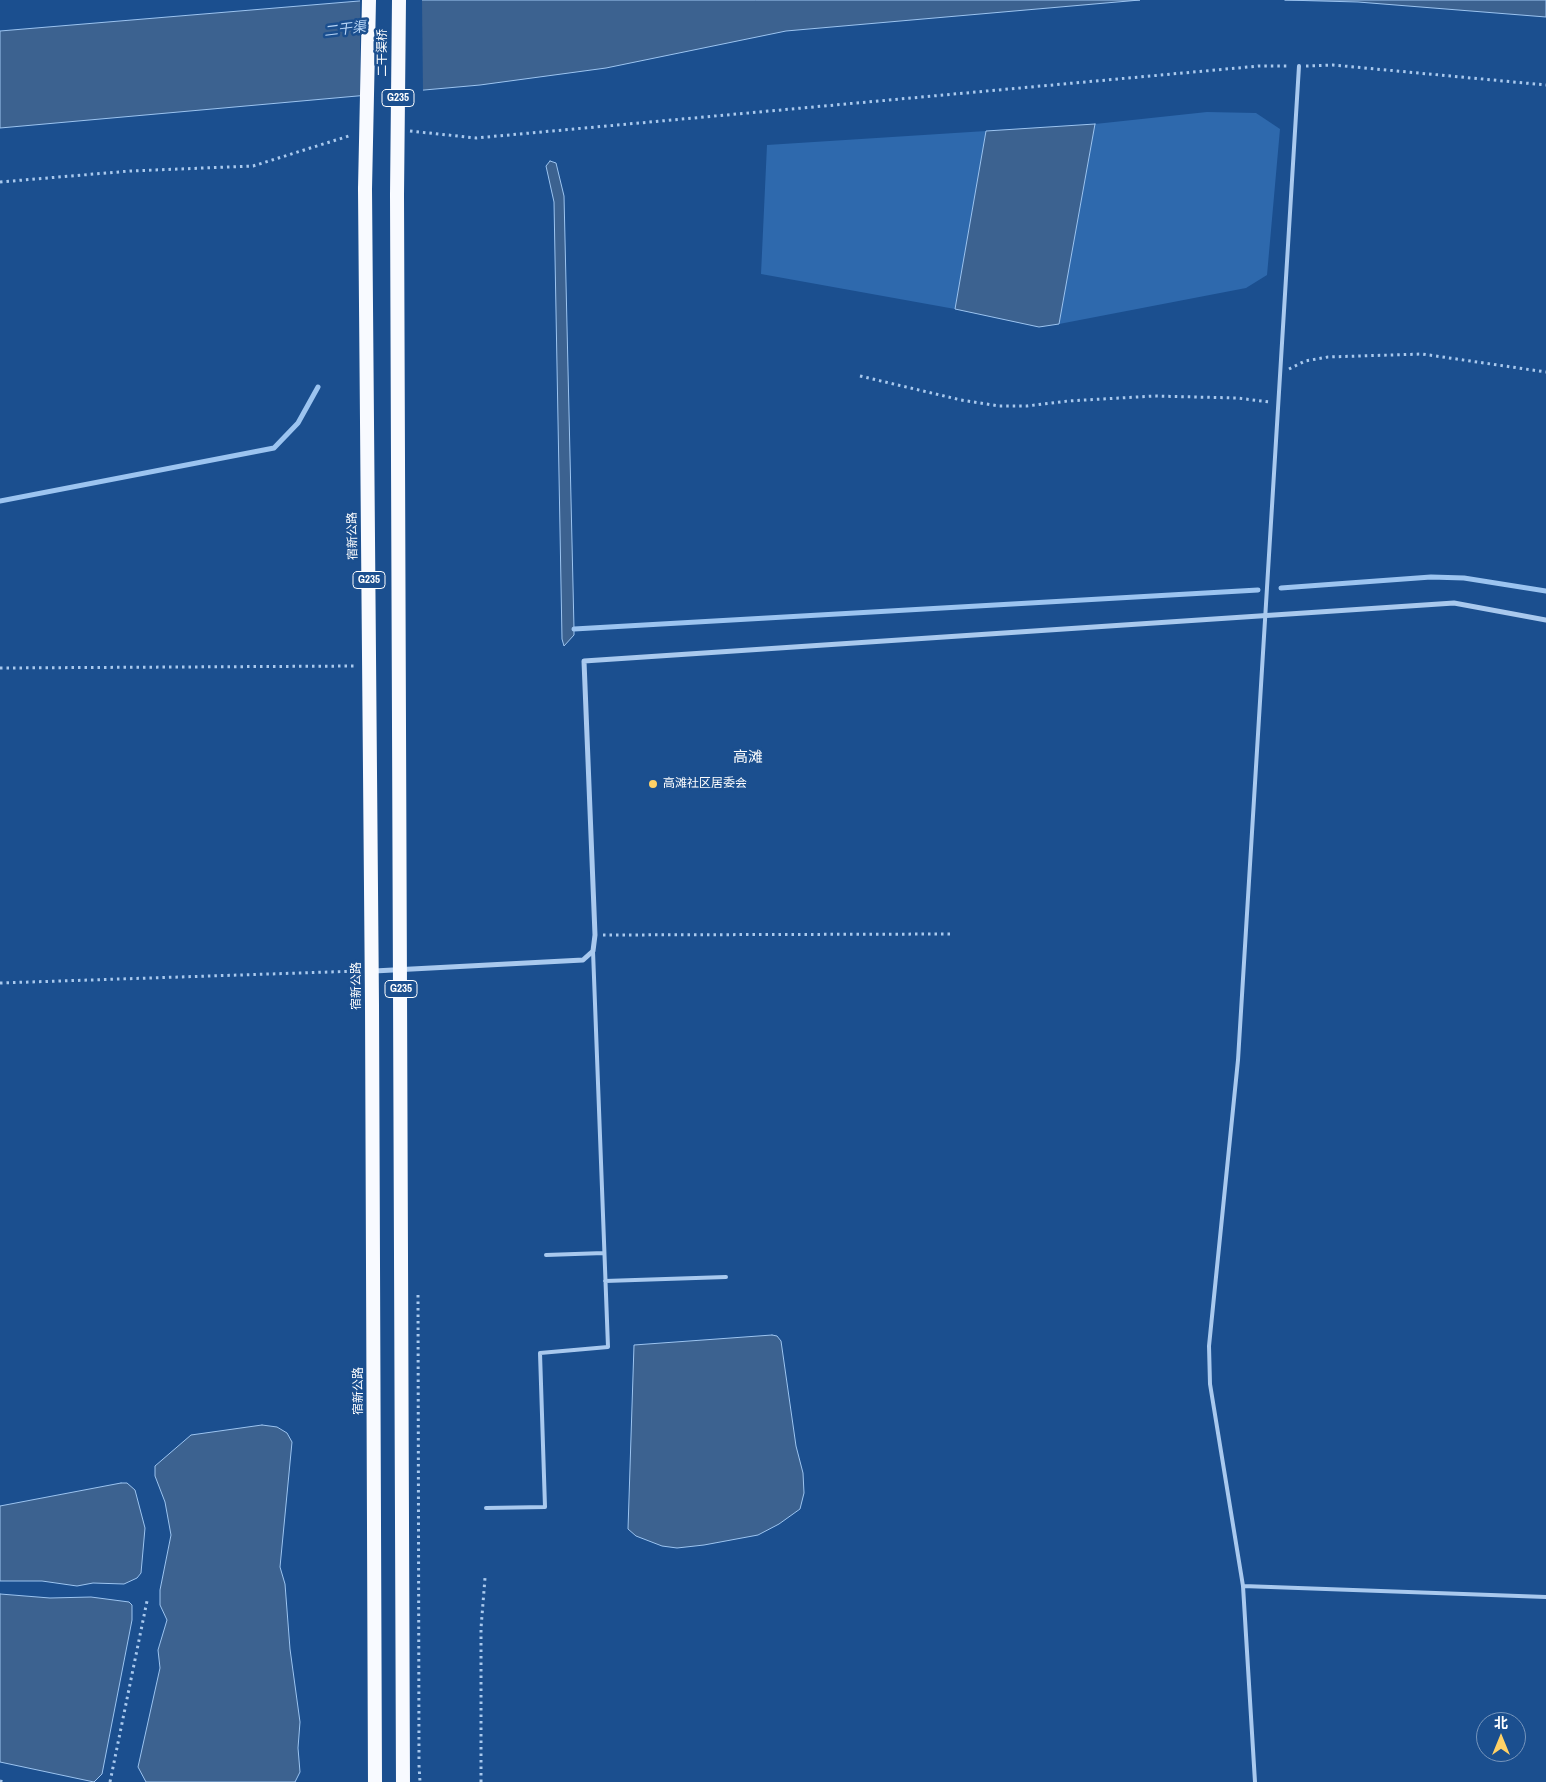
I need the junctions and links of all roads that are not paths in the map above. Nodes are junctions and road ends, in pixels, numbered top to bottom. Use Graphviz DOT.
graph roads {
  1 [pos="368,0"];
  2 [pos="399,0"];
  3 [pos="1299,66"];
  4 [pos="365,189"];
  5 [pos="1266,616"];
  6 [pos="1546,620"];
  7 [pos="593,951"];
  8 [pos="372,971"];
  9 [pos="400,971"];
  10 [pos="604,1253"];
  11 [pos="546,1255"];
  12 [pos="726,1277"];
  13 [pos="605,1281"];
  14 [pos="486,1508"];
  15 [pos="1243,1586"];
  16 [pos="1546,1598"];
  17 [pos="375,1782"];
  18 [pos="403,1782"];
  19 [pos="1255,1782"];
  1 -- 4 [label="highway, 二干渠桥 / G235, bridge"];
  2 -- 9 [label="highway, 二干渠桥 / G235, bridge"];
  3 -- 5 [label="lane"];
  4 -- 8 [label="highway, 宿新公路 / G235"];
  5 -- 6 [label="street"];
  5 -- 7 [label="street"];
  5 -- 15 [label="lane"];
  7 -- 9 [label="street"];
  7 -- 10 [label="lane"];
  8 -- 9 [label="street"];
  8 -- 17 [label="highway, 宿新公路 / G235"];
  9 -- 18 [label="highway, G235"];
  10 -- 11 [label="lane"];
  10 -- 13 [label="lane"];
  12 -- 13 [label="lane"];
  13 -- 14 [label="lane"];
  15 -- 16 [label="lane"];
  15 -- 19 [label="lane"];
}
